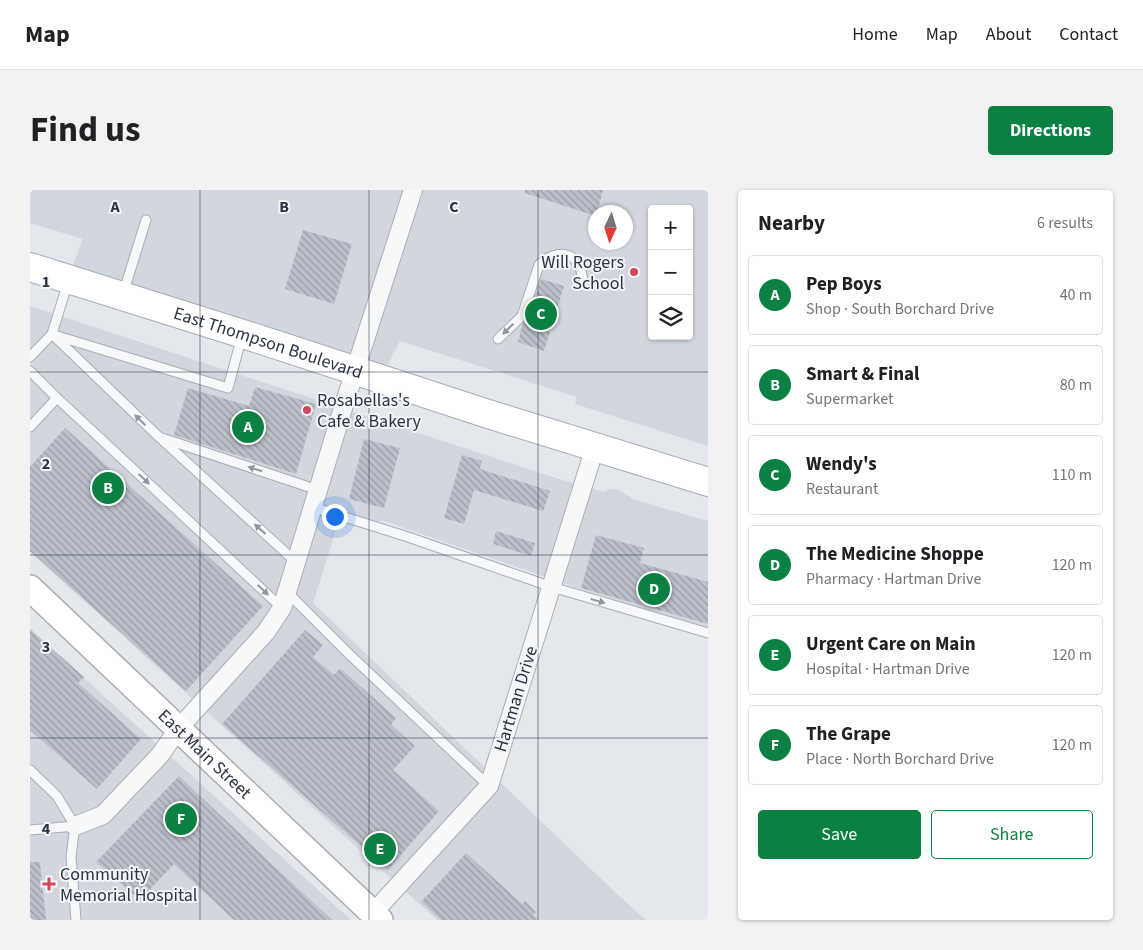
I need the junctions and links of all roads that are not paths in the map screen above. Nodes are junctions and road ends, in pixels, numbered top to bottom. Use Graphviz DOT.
graph roads {
  1 [pos="413,190"];
  2 [pos="146,220"];
  3 [pos="30,267"];
  4 [pos="68,279"];
  5 [pos="583,280"];
  6 [pos="123,295"];
  7 [pos="52,334"];
  8 [pos="243,334"];
  9 [pos="498,339"];
  10 [pos="30,357"];
  11 [pos="30,371"];
  12 [pos="356,372"];
  13 [pos="57,398"];
  14 [pos="30,427"];
  15 [pos="159,437"];
  16 [pos="596,447"];
  17 [pos="708,482"];
  18 [pos="318,490"];
  19 [pos="313,507"];
  20 [pos="296,562"];
  21 [pos="552,587"];
  22 [pos="30,588"];
  23 [pos="285,600"];
  24 [pos="708,633"];
  25 [pos="178,728"];
  26 [pos="30,770"];
  27 [pos="489,786"];
  28 [pos="75,826"];
  29 [pos="30,830"];
  30 [pos="377,917"];
  31 [pos="76,920"];
  1 -- 12 [label="street"];
  2 -- 6 [label="lane"];
  3 -- 4 [label="main road, East Thompson Boulevard"];
  4 -- 6 [label="main road, East Thompson Boulevard"];
  4 -- 7 [label="lane"];
  5 -- 9 [label="lane, one-way"];
  6 -- 8 [label="main road, East Thompson Boulevard"];
  7 -- 8 [label="lane"];
  7 -- 10 [label="lane"];
  15 -- 7 [label="lane, one-way"];
  8 -- 12 [label="main road, East Thompson Boulevard"];
  11 -- 13 [label="lane"];
  12 -- 16 [label="main road, East Thompson Boulevard"];
  12 -- 18 [label="street"];
  13 -- 14 [label="lane"];
  13 -- 23 [label="lane, one-way"];
  18 -- 15 [label="lane, one-way"];
  20 -- 15 [label="lane, one-way"];
  16 -- 17 [label="main road, East Thompson Boulevard"];
  16 -- 21 [label="street, Hartman Drive"];
  18 -- 19 [label="street"];
  19 -- 20 [label="street"];
  19 -- 21 [label="lane"];
  20 -- 23 [label="street"];
  21 -- 24 [label="lane, one-way"];
  21 -- 27 [label="street, Hartman Drive"];
  22 -- 25 [label="main road, East Main Street"];
  23 -- 25 [label="street"];
  23 -- 27 [label="lane"];
  25 -- 28 [label="street"];
  25 -- 30 [label="main road, East Main Street"];
  26 -- 28 [label="lane"];
  27 -- 30 [label="street, Hartman Drive"];
  28 -- 29 [label="lane"];
  28 -- 31 [label="lane"];
}
